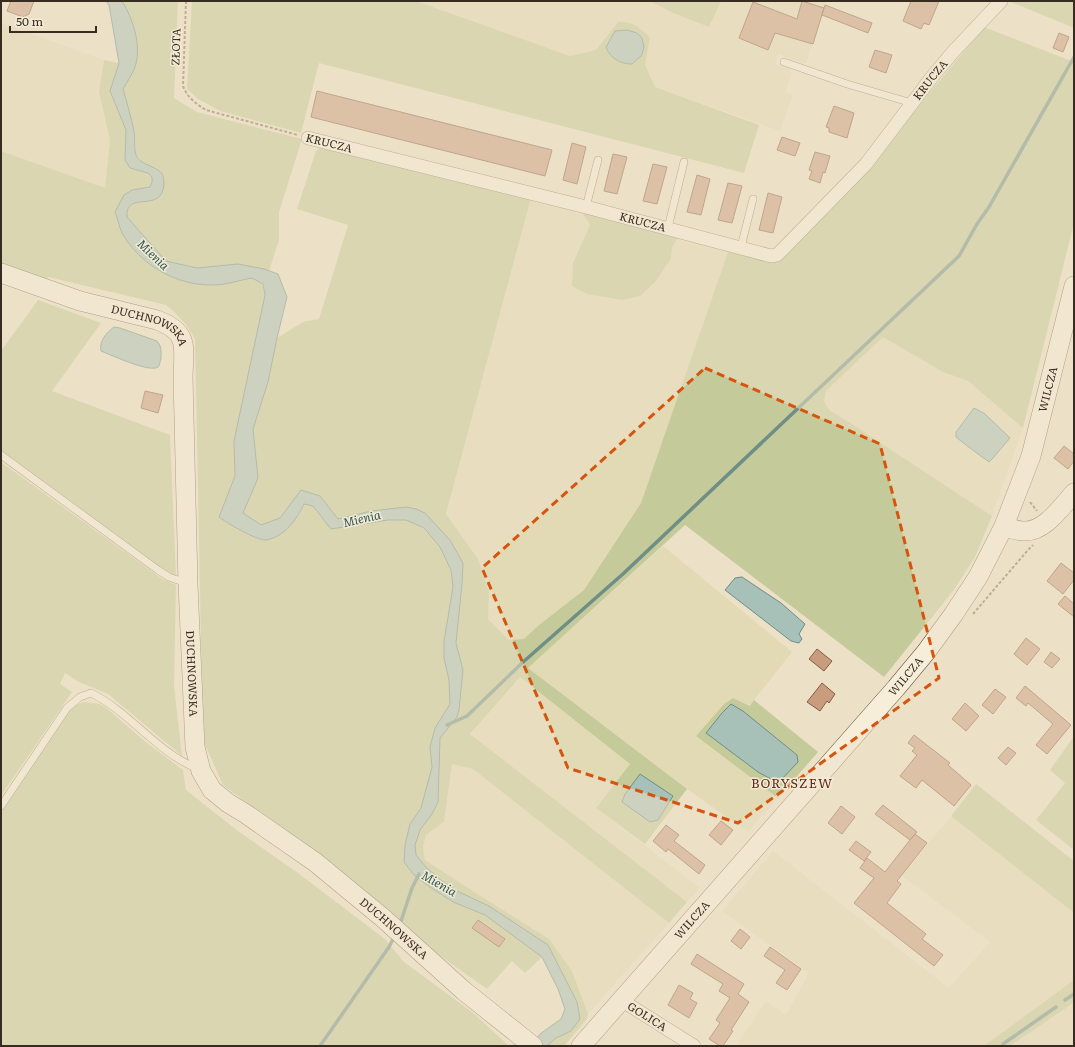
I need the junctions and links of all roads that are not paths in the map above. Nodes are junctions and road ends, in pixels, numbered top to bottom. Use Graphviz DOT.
graph roads {
  1 [pos="1002,1"];
  2 [pos="784,62"];
  3 [pos="912,104"];
  4 [pos="308,138"];
  5 [pos="598,160"];
  6 [pos="684,162"];
  7 [pos="753,199"];
  8 [pos="586,207"];
  9 [pos="668,228"];
  10 [pos="741,248"];
  11 [pos="1,273"];
  12 [pos="1074,286"];
  13 [pos="1,455"];
  14 [pos="1074,493"];
  15 [pos="1004,526"];
  16 [pos="188,584"];
  17 [pos="201,771"];
  18 [pos="1,806"];
  19 [pos="621,1000"];
  20 [pos="531,1045"];
  21 [pos="581,1046"];
  22 [pos="694,1046"];
  1 -- 3 [label="street, KRUCZA"];
  2 -- 3 [label="lane"];
  3 -- 10 [label="street, KRUCZA"];
  4 -- 8 [label="street, KRUCZA"];
  5 -- 8 [label="lane"];
  6 -- 9 [label="lane"];
  7 -- 10 [label="lane"];
  8 -- 9 [label="street, KRUCZA"];
  9 -- 10 [label="street, KRUCZA"];
  11 -- 16 [label="street, DUCHNOWSKA"];
  12 -- 15 [label="street, WILCZA"];
  13 -- 16 [label="lane"];
  14 -- 15 [label="street"];
  15 -- 19 [label="street, WILCZA"];
  16 -- 17 [label="street, DUCHNOWSKA"];
  17 -- 18 [label="lane"];
  17 -- 20 [label="street, DUCHNOWSKA"];
  19 -- 21 [label="street, WILCZA"];
  19 -- 22 [label="street, GOLICA"];
}
